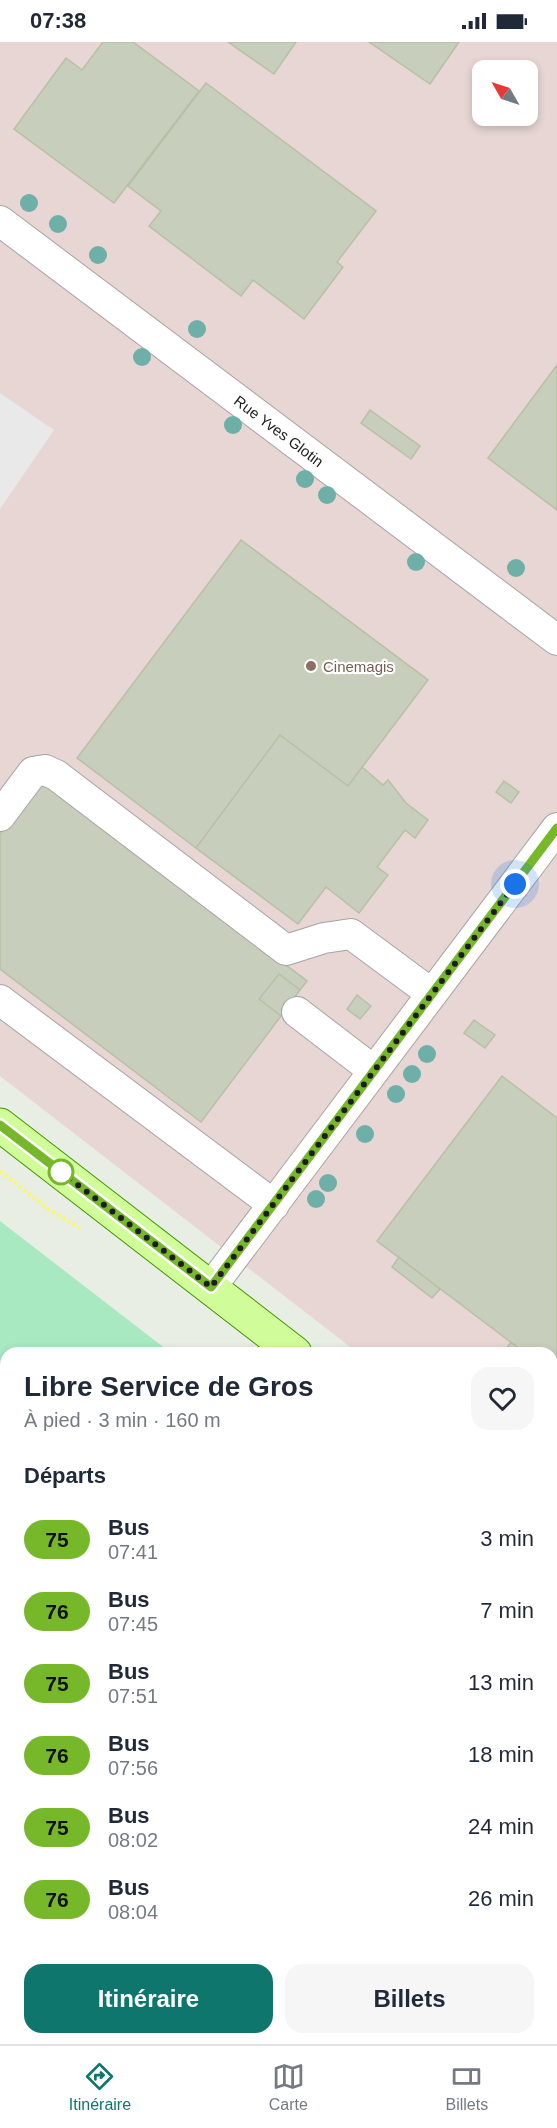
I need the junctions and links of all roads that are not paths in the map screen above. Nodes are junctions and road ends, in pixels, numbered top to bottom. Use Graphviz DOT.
graph roads {
  1 [pos="0,221"];
  2 [pos="557,640"];
  3 [pos="0,816"];
  4 [pos="557,828"];
  5 [pos="432,994"];
  6 [pos="0,1000"];
  7 [pos="297,1012"];
  8 [pos="374,1071"];
  9 [pos="0,1125"];
  10 [pos="274,1205"];
  11 [pos="211,1287"];
  12 [pos="287,1347"];
  1 -- 2 [label="street, Rue Yves Glotin"];
  3 -- 5 [label="street"];
  4 -- 5 [label="street"];
  5 -- 8 [label="street"];
  6 -- 10 [label="street"];
  7 -- 8 [label="street"];
  8 -- 10 [label="street"];
  9 -- 11 [label="main road"];
  10 -- 11 [label="street"];
  11 -- 12 [label="main road"];
}
